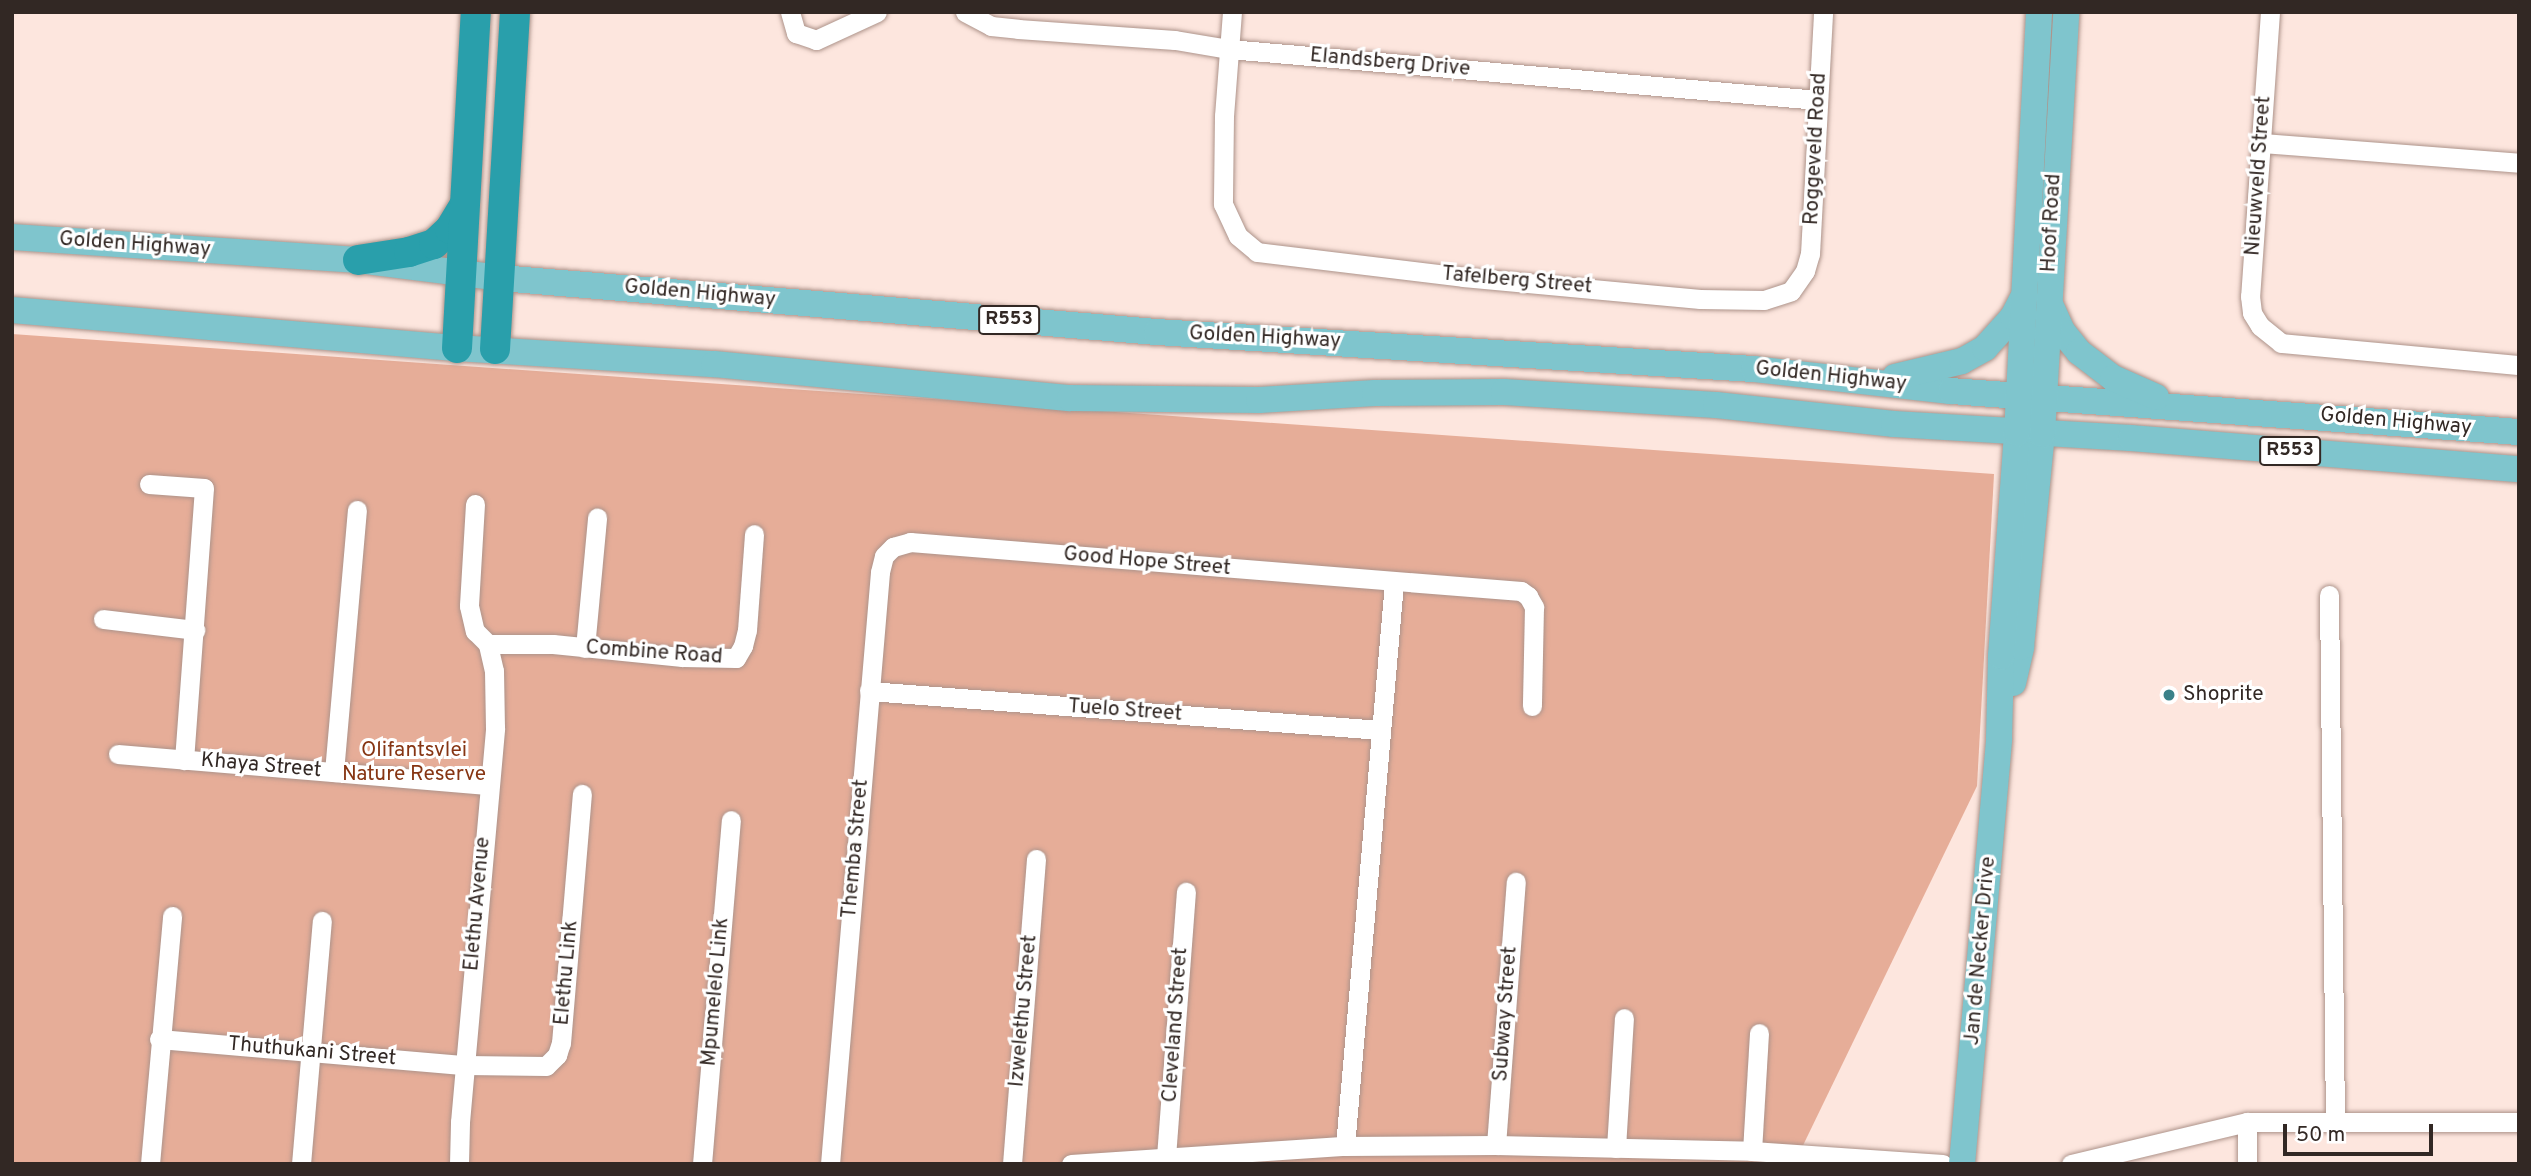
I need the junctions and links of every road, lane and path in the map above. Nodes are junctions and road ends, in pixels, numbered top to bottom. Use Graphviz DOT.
graph roads {
  1 [pos="476,12"];
  2 [pos="514,12"];
  3 [pos="790,12"];
  4 [pos="877,12"];
  5 [pos="965,12"];
  6 [pos="1231,12"];
  7 [pos="1823,12"];
  8 [pos="2039,12"];
  9 [pos="2066,12"];
  10 [pos="2270,12"];
  11 [pos="1229,49"];
  12 [pos="1818,100"];
  13 [pos="2262,143"];
  14 [pos="2519,163"];
  15 [pos="466,202"];
  16 [pos="12,237"];
  17 [pos="358,260"];
  18 [pos="460,274"];
  19 [pos="500,278"];
  20 [pos="1798,284"];
  21 [pos="2036,298"];
  22 [pos="12,310"];
  23 [pos="457,348"];
  24 [pos="495,349"];
  25 [pos="2519,365"];
  26 [pos="1876,381"];
  27 [pos="2032,397"];
  28 [pos="2178,405"];
  29 [pos="2519,432"];
  30 [pos="2030,433"];
  31 [pos="2519,469"];
  32 [pos="149,484"];
  33 [pos="475,504"];
  34 [pos="356,510"];
  35 [pos="597,518"];
  36 [pos="754,534"];
  37 [pos="900,543"];
  38 [pos="1394,583"];
  39 [pos="2329,595"];
  40 [pos="103,619"];
  41 [pos="195,630"];
  42 [pos="488,644"];
  43 [pos="585,648"];
  44 [pos="869,691"];
  45 [pos="1532,706"];
  46 [pos="1381,730"];
  47 [pos="118,754"];
  48 [pos="184,760"];
  49 [pos="334,772"];
  50 [pos="487,785"];
  51 [pos="582,794"];
  52 [pos="731,820"];
  53 [pos="1036,859"];
  54 [pos="1516,882"];
  55 [pos="1186,892"];
  56 [pos="172,916"];
  57 [pos="322,921"];
  58 [pos="1624,1018"];
  59 [pos="1759,1033"];
  60 [pos="159,1039"];
  61 [pos="311,1051"];
  62 [pos="465,1065"];
  63 [pos="2247,1122"];
  64 [pos="2335,1122"];
  65 [pos="2519,1122"];
  66 [pos="1496,1145"];
  67 [pos="1345,1146"];
  68 [pos="1616,1148"];
  69 [pos="1752,1152"];
  70 [pos="1166,1157"];
  71 [pos="1724,1158"];
  72 [pos="1247,1159"];
  73 [pos="150,1164"];
  74 [pos="301,1164"];
  75 [pos="459,1164"];
  76 [pos="702,1164"];
  77 [pos="830,1164"];
  78 [pos="1012,1164"];
  79 [pos="1071,1164"];
  80 [pos="1943,1164"];
  81 [pos="1962,1164"];
  82 [pos="2071,1164"];
  83 [pos="2247,1164"];
  1 -- 15 [label="highway"];
  2 -- 19 [label="highway"];
  3 -- 4 [label="street"];
  5 -- 11 [label="street, Elandsberg Drive"];
  6 -- 11 [label="street"];
  7 -- 12 [label="street, Roggeveld Road"];
  8 -- 21 [label="main road, Hoof Road"];
  9 -- 21 [label="main road, Hoof Road"];
  10 -- 13 [label="street, Nieuwveld Street"];
  11 -- 12 [label="street, Elandsberg Drive"];
  11 -- 20 [label="street, Tafelberg Street"];
  12 -- 20 [label="street, Roggeveld Road"];
  13 -- 14 [label="street"];
  13 -- 25 [label="street, Nieuwveld Street"];
  15 -- 17 [label="highway"];
  15 -- 18 [label="highway"];
  16 -- 17 [label="main road, Golden Highway / R553"];
  17 -- 18 [label="main road, Golden Highway / R553"];
  18 -- 19 [label="main road, Golden Highway / R553"];
  18 -- 23 [label="highway"];
  19 -- 24 [label="highway"];
  19 -- 26 [label="main road, Golden Highway / R553"];
  21 -- 26 [label="main road"];
  21 -- 27 [label="main road, Hoof Road"];
  21 -- 28 [label="main road"];
  22 -- 23 [label="main road, Golden Highway / R553"];
  23 -- 24 [label="main road, Golden Highway / R553"];
  24 -- 30 [label="main road, Golden Highway / R553"];
  26 -- 27 [label="main road, Golden Highway / R553"];
  27 -- 28 [label="main road, Golden Highway / R553"];
  27 -- 30 [label="main road, Hoof Road"];
  28 -- 29 [label="main road, Golden Highway / R553"];
  30 -- 31 [label="main road, Golden Highway / R553"];
  30 -- 81 [label="main road, Jan de Necker Drive"];
  32 -- 41 [label="street"];
  33 -- 42 [label="street"];
  34 -- 49 [label="street"];
  35 -- 43 [label="street"];
  36 -- 43 [label="street, Combine Road"];
  37 -- 38 [label="street, Good Hope Street"];
  37 -- 44 [label="street, Themba Street"];
  38 -- 45 [label="street, Good Hope Street"];
  38 -- 46 [label="street"];
  39 -- 64 [label="street"];
  40 -- 41 [label="street"];
  41 -- 48 [label="street"];
  42 -- 43 [label="street, Combine Road"];
  42 -- 50 [label="street, Elethu Avenue"];
  44 -- 46 [label="street, Tuelo Street"];
  44 -- 77 [label="street, Themba Street"];
  46 -- 67 [label="street"];
  47 -- 48 [label="street, Khaya Street"];
  48 -- 49 [label="street, Khaya Street"];
  49 -- 50 [label="street, Khaya Street"];
  50 -- 62 [label="street, Elethu Avenue"];
  51 -- 62 [label="street, Elethu Link"];
  52 -- 76 [label="street, Mpumelelo Link"];
  53 -- 78 [label="street, Izwelethu Street"];
  54 -- 66 [label="street, Subway Street"];
  55 -- 70 [label="street, Cleveland Street"];
  56 -- 60 [label="street"];
  57 -- 61 [label="street"];
  58 -- 68 [label="street"];
  59 -- 69 [label="street"];
  60 -- 61 [label="street, Thuthukani Street"];
  60 -- 73 [label="street"];
  61 -- 62 [label="street, Thuthukani Street"];
  61 -- 74 [label="street"];
  62 -- 75 [label="street, Elethu Avenue"];
  63 -- 64 [label="street"];
  63 -- 82 [label="street"];
  63 -- 83 [label="street"];
  64 -- 65 [label="street"];
  66 -- 67 [label="street"];
  66 -- 68 [label="street"];
  67 -- 72 [label="street"];
  68 -- 71 [label="street"];
  69 -- 71 [label="street"];
  69 -- 80 [label="street"];
  70 -- 72 [label="street"];
  70 -- 79 [label="street"];
}
